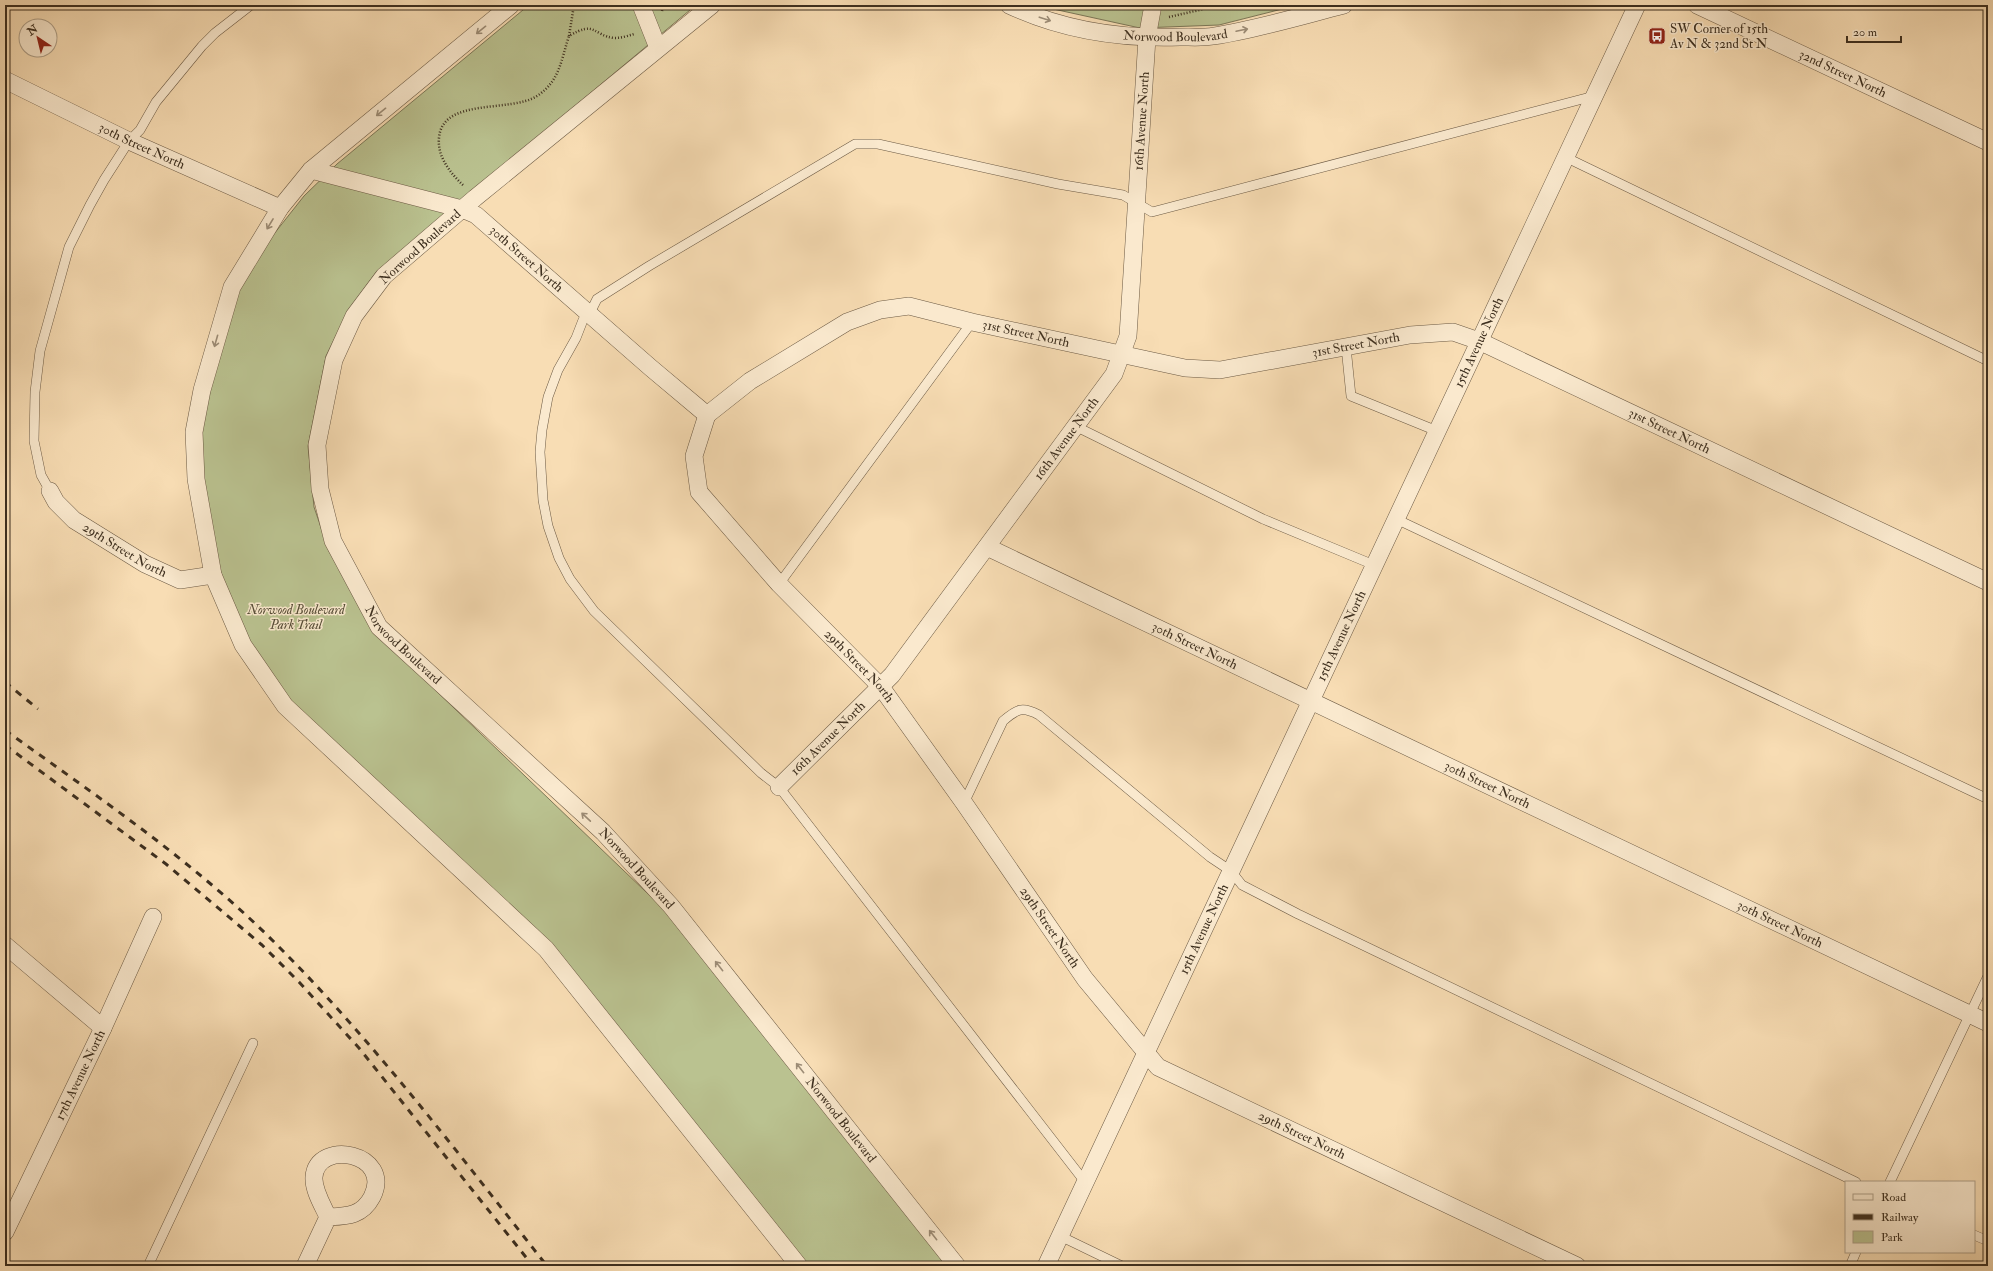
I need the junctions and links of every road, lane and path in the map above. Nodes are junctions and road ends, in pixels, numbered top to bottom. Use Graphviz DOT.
graph roads {
  1 [pos="251,5"];
  2 [pos="511,5"];
  3 [pos="574,5"];
  4 [pos="641,5"];
  5 [pos="712,5"];
  6 [pos="1008,5"];
  7 [pos="1103,5"];
  8 [pos="1221,5"];
  9 [pos="1344,5"];
  10 [pos="1637,5"];
  11 [pos="1697,5"];
  12 [pos="1134,7"];
  13 [pos="1152,10"];
  14 [pos="639,33"];
  15 [pos="569,36"];
  16 [pos="1147,38"];
  17 [pos="658,48"];
  18 [pos="5,80"];
  19 [pos="1594,96"];
  20 [pos="129,140"];
  21 [pos="1988,142"];
  22 [pos="1565,157"];
  23 [pos="311,170"];
  24 [pos="466,188"];
  25 [pos="1136,203"];
  26 [pos="280,208"];
  27 [pos="462,209"];
  28 [pos="589,315"];
  29 [pos="972,322"];
  30 [pos="1479,341"];
  31 [pos="1346,347"];
  32 [pos="1122,353"];
  33 [pos="1988,361"];
  34 [pos="707,415"];
  35 [pos="1075,426"];
  36 [pos="1438,431"];
  37 [pos="50,491"];
  38 [pos="1396,519"];
  39 [pos="986,547"];
  40 [pos="1374,565"];
  41 [pos="213,576"];
  42 [pos="1988,582"];
  43 [pos="779,584"];
  44 [pos="881,687"];
  45 [pos="1311,701"];
  46 [pos="779,787"];
  47 [pos="1988,799"];
  48 [pos="964,803"];
  49 [pos="1231,871"];
  50 [pos="153,917"];
  51 [pos="5,945"];
  52 [pos="1988,976"];
  53 [pos="1969,1015"];
  54 [pos="1988,1024"];
  55 [pos="103,1028"];
  56 [pos="253,1043"];
  57 [pos="1146,1053"];
  58 [pos="1854,1181"];
  59 [pos="1890,1181"];
  60 [pos="1085,1182"];
  61 [pos="328,1217"];
  62 [pos="5,1232"];
  63 [pos="1975,1235"];
  64 [pos="1060,1236"];
  65 [pos="1988,1241"];
  66 [pos="1856,1253"];
  67 [pos="148,1266"];
  68 [pos="305,1266"];
  69 [pos="799,1266"];
  70 [pos="957,1266"];
  71 [pos="1046,1266"];
  72 [pos="1122,1266"];
  73 [pos="1577,1266"];
  74 [pos="1850,1266"];
  1 -- 20 [label="lane"];
  2 -- 23 [label="street, one-way"];
  3 -- 15 [label="path"];
  4 -- 17 [label="street"];
  5 -- 17 [label="street, Norwood Boulevard"];
  6 -- 16 [label="street, Norwood Boulevard, one-way"];
  7 -- 12 [label="path"];
  8 -- 13 [label="path"];
  16 -- 9 [label="street, Norwood Boulevard, one-way"];
  10 -- 19 [label="street, 15th Avenue North"];
  11 -- 21 [label="street, 32nd Street North"];
  12 -- 13 [label="path"];
  13 -- 16 [label="street, 16th Avenue North"];
  14 -- 15 [label="path"];
  15 -- 24 [label="path"];
  16 -- 25 [label="street, 16th Avenue North"];
  17 -- 27 [label="street, Norwood Boulevard"];
  18 -- 20 [label="street, 30th Street North"];
  19 -- 22 [label="street, 15th Avenue North"];
  19 -- 25 [label="lane"];
  20 -- 26 [label="street, 30th Street North"];
  20 -- 37 [label="lane"];
  22 -- 30 [label="street, 15th Avenue North"];
  22 -- 33 [label="lane"];
  23 -- 26 [label="street"];
  23 -- 27 [label="street, 30th Street North"];
  25 -- 28 [label="lane"];
  25 -- 32 [label="street, 16th Avenue North"];
  26 -- 41 [label="street, one-way"];
  27 -- 28 [label="street, 30th Street North"];
  70 -- 27 [label="street, Norwood Boulevard, one-way"];
  28 -- 34 [label="street, 30th Street North"];
  28 -- 46 [label="lane"];
  29 -- 32 [label="street, 31st Street North"];
  29 -- 34 [label="street, 31st Street North"];
  29 -- 43 [label="lane"];
  30 -- 31 [label="street, 31st Street North"];
  30 -- 36 [label="street, 15th Avenue North"];
  30 -- 42 [label="street, 31st Street North"];
  31 -- 32 [label="street, 31st Street North"];
  31 -- 36 [label="lane"];
  32 -- 35 [label="street, 16th Avenue North"];
  34 -- 43 [label="street, 29th Street North"];
  35 -- 39 [label="street, 16th Avenue North"];
  35 -- 40 [label="lane"];
  36 -- 38 [label="street, 15th Avenue North"];
  37 -- 41 [label="street, 29th Street North"];
  38 -- 40 [label="street, 15th Avenue North"];
  38 -- 47 [label="lane"];
  39 -- 44 [label="street, 16th Avenue North"];
  39 -- 45 [label="street, 30th Street North"];
  40 -- 45 [label="street, 15th Avenue North"];
  41 -- 69 [label="street"];
  43 -- 44 [label="street, 29th Street North"];
  44 -- 46 [label="street, 16th Avenue North"];
  44 -- 48 [label="street, 29th Street North"];
  45 -- 49 [label="street, 15th Avenue North"];
  45 -- 53 [label="street, 30th Street North"];
  46 -- 60 [label="lane"];
  48 -- 49 [label="lane"];
  48 -- 57 [label="street, 29th Street North"];
  49 -- 57 [label="street, 15th Avenue North"];
  49 -- 58 [label="lane"];
  50 -- 55 [label="street, 17th Avenue North"];
  51 -- 55 [label="street"];
  52 -- 53 [label="lane"];
  53 -- 54 [label="street, 30th Street North"];
  53 -- 59 [label="lane"];
  55 -- 62 [label="street, 17th Avenue North"];
  56 -- 67 [label="lane"];
  57 -- 60 [label="street, 15th Avenue North"];
  57 -- 73 [label="street, 29th Street North"];
  60 -- 64 [label="street, 15th Avenue North"];
  61 -- 68 [label="street"];
  63 -- 65 [label="lane"];
  64 -- 71 [label="street, 15th Avenue North"];
  64 -- 72 [label="lane"];
  66 -- 74 [label="lane"];
}
